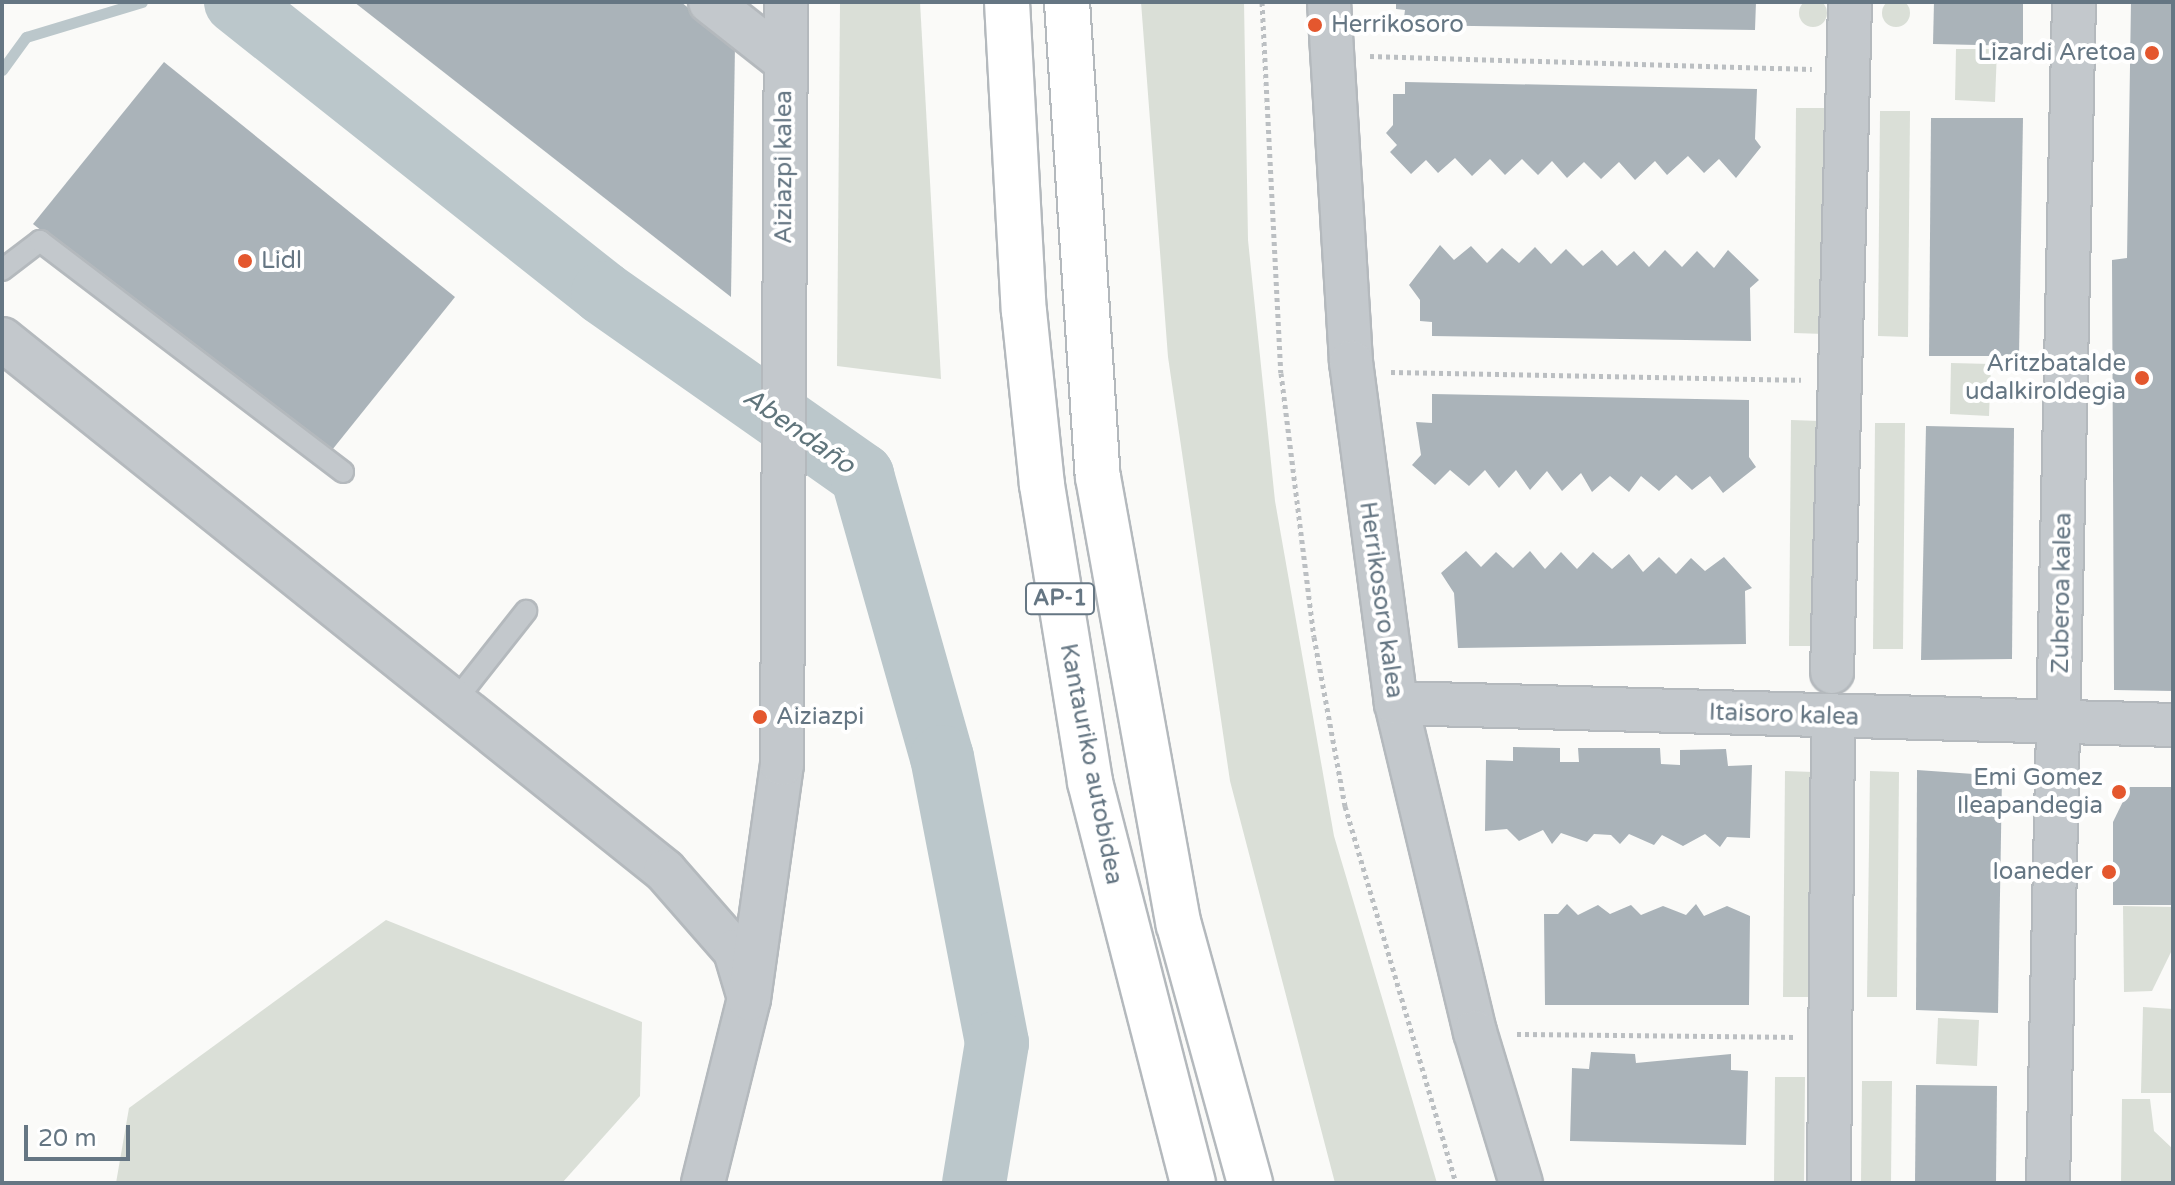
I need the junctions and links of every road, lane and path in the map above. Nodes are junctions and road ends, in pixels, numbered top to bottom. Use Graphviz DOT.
graph roads {
  1 [pos="710,2"];
  2 [pos="786,2"];
  3 [pos="1007,2"];
  4 [pos="1067,2"];
  5 [pos="1262,2"];
  6 [pos="1329,2"];
  7 [pos="1850,2"];
  8 [pos="2074,2"];
  9 [pos="1352,55"];
  10 [pos="785,61"];
  11 [pos="1849,70"];
  12 [pos="2,270"];
  13 [pos="2,339"];
  14 [pos="1384,372"];
  15 [pos="1842,380"];
  16 [pos="343,472"];
  17 [pos="526,611"];
  18 [pos="1832,672"];
  19 [pos="1396,703"];
  20 [pos="470,714"];
  21 [pos="2059,725"];
  22 [pos="2173,725"];
  23 [pos="1833,737"];
  24 [pos="749,999"];
  25 [pos="1513,1034"];
  26 [pos="1828,1037"];
  27 [pos="703,1183"];
  28 [pos="1193,1183"];
  29 [pos="1250,1183"];
  30 [pos="1456,1183"];
  31 [pos="1521,1183"];
  32 [pos="1829,1183"];
  33 [pos="2048,1183"];
  1 -- 10 [label="street"];
  2 -- 10 [label="street, Aiziazpi kalea"];
  3 -- 28 [label="highway, Kantauriko autobidea / AP-1"];
  4 -- 29 [label="highway, AP-1"];
  5 -- 30 [label="path"];
  6 -- 19 [label="street, Herrikosoro kalea"];
  7 -- 11 [label="street"];
  8 -- 21 [label="street, Zuberoa kalea"];
  9 -- 11 [label="path"];
  10 -- 24 [label="street, Aiziazpi kalea"];
  11 -- 15 [label="street"];
  12 -- 16 [label="lane"];
  13 -- 20 [label="street"];
  14 -- 15 [label="path"];
  15 -- 18 [label="street"];
  17 -- 20 [label="lane"];
  19 -- 21 [label="street, Itaisoro kalea"];
  19 -- 31 [label="street, Herrikosoro kalea"];
  20 -- 24 [label="street"];
  21 -- 22 [label="street, Itaisoro kalea"];
  21 -- 33 [label="street, Zuberoa kalea"];
  23 -- 26 [label="street"];
  24 -- 27 [label="street, Aiziazpi kalea"];
  25 -- 26 [label="path"];
  26 -- 32 [label="street"];
}
